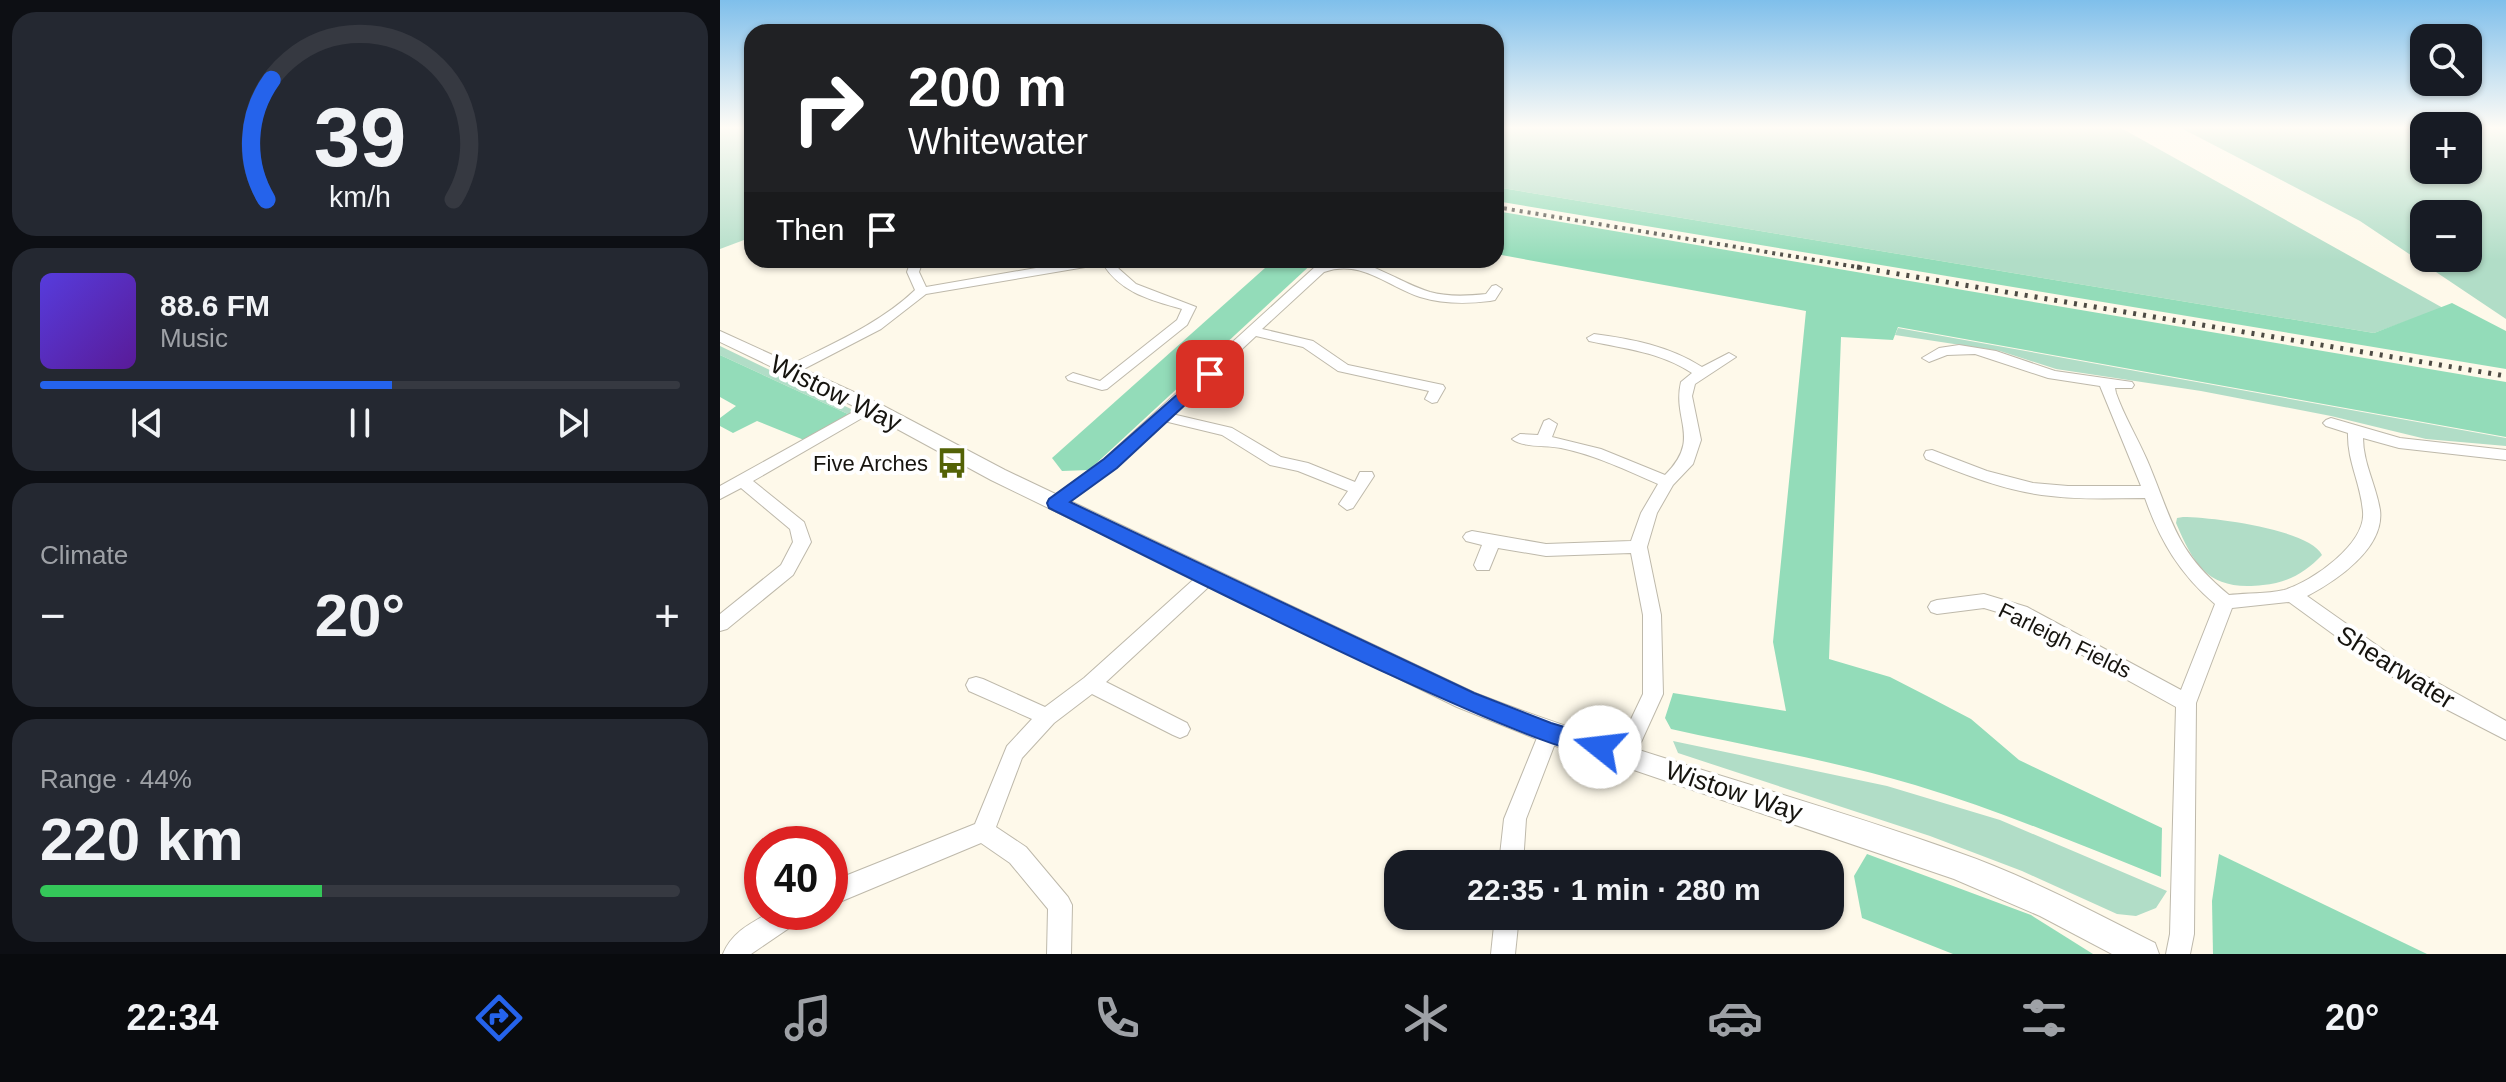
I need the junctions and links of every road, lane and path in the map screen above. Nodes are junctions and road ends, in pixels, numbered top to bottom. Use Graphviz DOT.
graph roads {
  1 [pos="914,268"];
  2 [pos="1058,268"];
  3 [pos="1112,268"];
  4 [pos="1323,268"];
  5 [pos="1361,268"];
  6 [pos="922,291"];
  7 [pos="1494,296"];
  8 [pos="1256,332"];
  9 [pos="1605,335"];
  10 [pos="720,336"];
  11 [pos="1729,357"];
  12 [pos="1929,358"];
  13 [pos="791,370"];
  14 [pos="1700,372"];
  15 [pos="1073,377"];
  16 [pos="2106,382"];
  17 [pos="2127,385"];
  18 [pos="1438,388"];
  19 [pos="871,407"];
  20 [pos="1163,416"];
  21 [pos="2331,423"];
  22 [pos="2356,430"];
  23 [pos="1520,439"];
  24 [pos="1932,455"];
  25 [pos="2506,455"];
  26 [pos="742,481"];
  27 [pos="1667,482"];
  28 [pos="2149,492"];
  29 [pos="720,493"];
  30 [pos="1056,503"];
  31 [pos="1347,504"];
  32 [pos="1472,537"];
  33 [pos="1492,541"];
  34 [pos="1638,547"];
  35 [pos="1483,565"];
  36 [pos="1209,576"];
  37 [pos="2292,594"];
  38 [pos="2225,602"];
  39 [pos="1937,607"];
  40 [pos="720,624"];
  41 [pos="1091,684"];
  42 [pos="976,685"];
  43 [pos="2186,703"];
  44 [pos="1047,717"];
  45 [pos="1180,729"];
  46 [pos="2506,731"];
  47 [pos="1549,733"];
  48 [pos="1625,755"];
  49 [pos="983,831"];
  50 [pos="1512,850"];
  51 [pos="848,887"];
  52 [pos="763,930"];
  53 [pos="1506,930"];
  54 [pos="735,954"];
  55 [pos="1059,954"];
  56 [pos="1503,954"];
  57 [pos="2144,954"];
  58 [pos="2178,954"];
  1 -- 6 [label="street"];
  2 -- 6 [label="street"];
  3 -- 15 [label="street"];
  4 -- 8 [label="street"];
  5 -- 7 [label="street"];
  6 -- 13 [label="street"];
  8 -- 18 [label="street"];
  8 -- 20 [label="street"];
  9 -- 14 [label="street"];
  10 -- 13 [label="street, Wistow Way"];
  11 -- 14 [label="street"];
  12 -- 16 [label="street"];
  13 -- 19 [label="street, Wistow Way"];
  14 -- 27 [label="street"];
  16 -- 17 [label="street"];
  16 -- 28 [label="street"];
  19 -- 26 [label="street"];
  19 -- 30 [label="street, Wistow Way"];
  20 -- 30 [label="street"];
  20 -- 31 [label="street"];
  21 -- 22 [label="street"];
  22 -- 25 [label="street"];
  22 -- 37 [label="street"];
  23 -- 27 [label="street"];
  24 -- 28 [label="street"];
  26 -- 29 [label="street"];
  26 -- 40 [label="street"];
  27 -- 34 [label="street"];
  28 -- 38 [label="street"];
  30 -- 36 [label="street, Wistow Way"];
  32 -- 33 [label="street"];
  33 -- 34 [label="street"];
  33 -- 35 [label="street"];
  34 -- 48 [label="street"];
  36 -- 41 [label="street"];
  36 -- 47 [label="street, Wistow Way"];
  37 -- 38 [label="street"];
  37 -- 46 [label="street, Shearwater"];
  38 -- 43 [label="street"];
  39 -- 43 [label="street, Farleigh Fields"];
  41 -- 44 [label="street"];
  41 -- 45 [label="street"];
  42 -- 44 [label="street"];
  43 -- 58 [label="street"];
  44 -- 49 [label="street"];
  47 -- 48 [label="street, Wistow Way"];
  47 -- 50 [label="street"];
  48 -- 57 [label="street, Wistow Way"];
  49 -- 51 [label="street"];
  49 -- 55 [label="street"];
  52 -- 54 [label="street"];
  53 -- 56 [label="street"];
}
